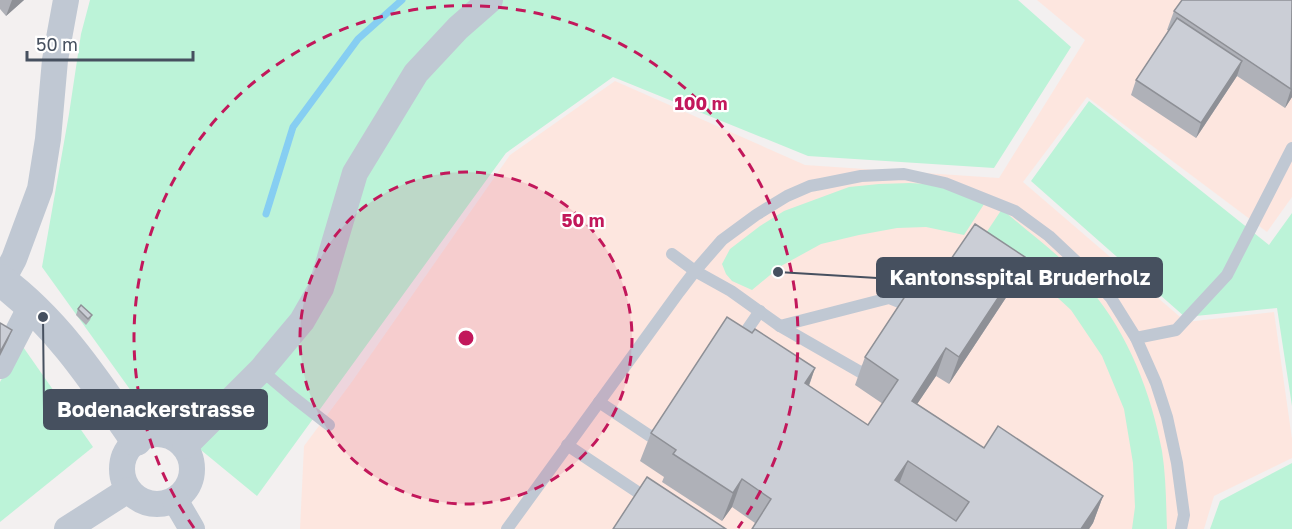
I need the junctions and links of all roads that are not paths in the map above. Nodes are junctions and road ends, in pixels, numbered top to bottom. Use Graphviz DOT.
graph roads {
  1 [pos="66,0"];
  2 [pos="490,0"];
  3 [pos="1292,148"];
  4 [pos="672,254"];
  5 [pos="695,271"];
  6 [pos="1,280"];
  7 [pos="31,306"];
  8 [pos="760,311"];
  9 [pos="918,317"];
  10 [pos="780,326"];
  11 [pos="1136,338"];
  12 [pos="728,357"];
  13 [pos="878,357"];
  14 [pos="0,366"];
  15 [pos="261,370"];
  16 [pos="599,402"];
  17 [pos="329,425"];
  18 [pos="677,431"];
  19 [pos="136,440"];
  20 [pos="567,445"];
  21 [pos="185,446"];
  22 [pos="128,490"];
  23 [pos="175,500"];
  24 [pos="658,505"];
  25 [pos="67,529"];
  26 [pos="192,529"];
  27 [pos="507,529"];
  28 [pos="1181,529"];
  1 -- 6 [label="street"];
  2 -- 15 [label="street"];
  3 -- 11 [label="lane"];
  4 -- 5 [label="lane"];
  5 -- 8 [label="lane"];
  5 -- 11 [label="lane"];
  5 -- 16 [label="lane"];
  6 -- 7 [label="street"];
  7 -- 14 [label="street"];
  7 -- 19 [label="street"];
  8 -- 10 [label="lane"];
  8 -- 12 [label="lane"];
  9 -- 10 [label="lane"];
  10 -- 13 [label="lane"];
  11 -- 28 [label="lane"];
  15 -- 17 [label="lane"];
  15 -- 21 [label="street"];
  16 -- 18 [label="lane"];
  16 -- 20 [label="lane"];
  19 -- 21 [label="street"];
  19 -- 22 [label="street"];
  20 -- 24 [label="lane"];
  20 -- 27 [label="lane"];
  21 -- 23 [label="street"];
  22 -- 23 [label="street"];
  22 -- 25 [label="street"];
  23 -- 26 [label="street"];
}
